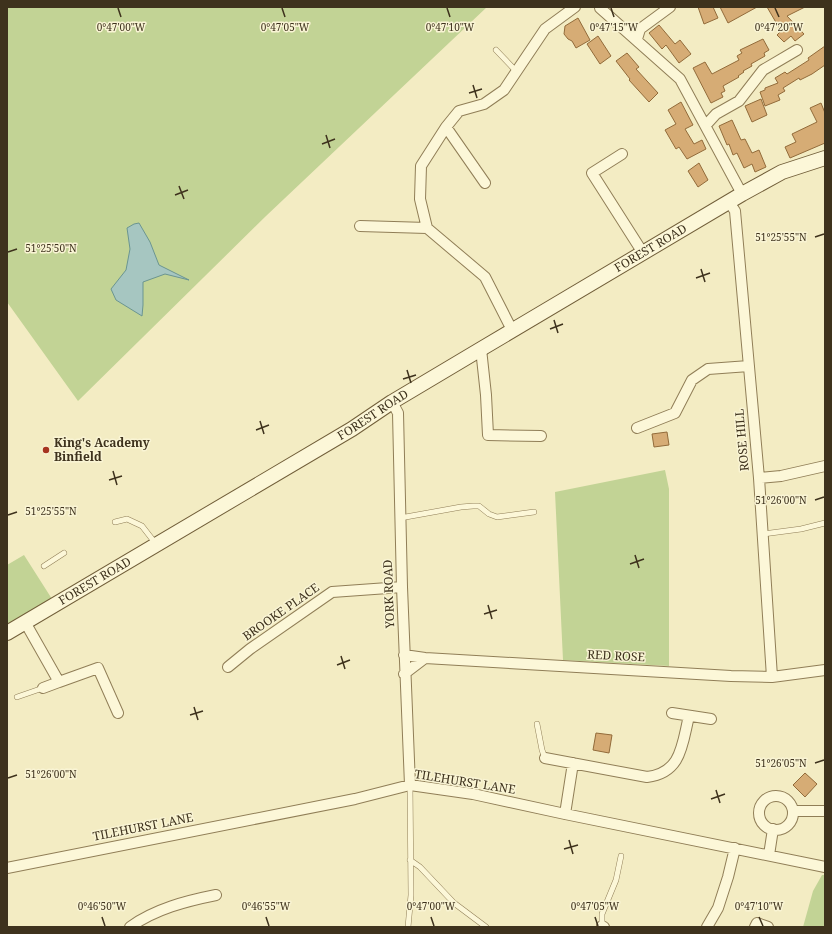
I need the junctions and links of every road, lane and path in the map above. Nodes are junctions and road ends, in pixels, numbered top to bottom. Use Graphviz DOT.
graph roads {
  1 [pos="576,7"];
  2 [pos="670,7"];
  3 [pos="600,8"];
  4 [pos="637,39"];
  5 [pos="496,50"];
  6 [pos="797,50"];
  7 [pos="516,71"];
  8 [pos="706,125"];
  9 [pos="446,127"];
  10 [pos="622,154"];
  11 [pos="825,158"];
  12 [pos="485,183"];
  13 [pos="742,194"];
  14 [pos="729,202"];
  15 [pos="360,226"];
  16 [pos="427,228"];
  17 [pos="643,252"];
  18 [pos="512,330"];
  19 [pos="481,349"];
  20 [pos="749,366"];
  21 [pos="392,402"];
  22 [pos="637,428"];
  23 [pos="541,436"];
  24 [pos="825,466"];
  25 [pos="758,478"];
  26 [pos="534,512"];
  27 [pos="400,518"];
  28 [pos="115,522"];
  29 [pos="825,522"];
  30 [pos="763,534"];
  31 [pos="157,544"];
  32 [pos="64,553"];
  33 [pos="44,566"];
  34 [pos="402,587"];
  35 [pos="25,622"];
  36 [pos="7,633"];
  37 [pos="404,655"];
  38 [pos="425,658"];
  39 [pos="228,667"];
  40 [pos="825,670"];
  41 [pos="404,674"];
  42 [pos="772,677"];
  43 [pos="59,682"];
  44 [pos="43,688"];
  45 [pos="17,697"];
  46 [pos="118,713"];
  47 [pos="672,713"];
  48 [pos="690,716"];
  49 [pos="711,719"];
  50 [pos="537,724"];
  51 [pos="545,758"];
  52 [pos="573,764"];
  53 [pos="410,785"];
  54 [pos="793,811"];
  55 [pos="825,811"];
  56 [pos="565,814"];
  57 [pos="773,829"];
  58 [pos="735,848"];
  59 [pos="769,855"];
  60 [pos="621,856"];
  61 [pos="410,860"];
  62 [pos="825,866"];
  63 [pos="7,868"];
  64 [pos="216,895"];
  65 [pos="603,926"];
  66 [pos="130,927"];
  67 [pos="408,927"];
  68 [pos="486,927"];
  69 [pos="708,927"];
  70 [pos="755,927"];
  71 [pos="768,927"];
  1 -- 7 [label="street"];
  2 -- 4 [label="street"];
  3 -- 4 [label="street"];
  4 -- 8 [label="street"];
  5 -- 7 [label="lane"];
  6 -- 8 [label="street"];
  7 -- 9 [label="street"];
  8 -- 13 [label="street"];
  9 -- 12 [label="street"];
  9 -- 16 [label="street"];
  10 -- 17 [label="street"];
  11 -- 13 [label="main road, FOREST ROAD"];
  13 -- 14 [label="main road, FOREST ROAD"];
  14 -- 17 [label="main road, FOREST ROAD"];
  14 -- 20 [label="street, ROSE HILL"];
  15 -- 16 [label="street"];
  16 -- 18 [label="street"];
  17 -- 18 [label="main road, FOREST ROAD"];
  18 -- 19 [label="main road, FOREST ROAD"];
  19 -- 21 [label="main road, FOREST ROAD"];
  19 -- 23 [label="street"];
  20 -- 22 [label="street"];
  20 -- 25 [label="street, ROSE HILL"];
  21 -- 27 [label="street, YORK ROAD"];
  21 -- 31 [label="main road, FOREST ROAD"];
  24 -- 25 [label="street"];
  25 -- 30 [label="street, ROSE HILL"];
  26 -- 27 [label="lane"];
  27 -- 34 [label="street, YORK ROAD"];
  28 -- 31 [label="lane"];
  29 -- 30 [label="lane"];
  30 -- 42 [label="street, ROSE HILL"];
  31 -- 35 [label="main road, FOREST ROAD"];
  32 -- 33 [label="lane"];
  34 -- 37 [label="street, YORK ROAD"];
  34 -- 39 [label="street, BROOKE PLACE"];
  35 -- 36 [label="main road, FOREST ROAD"];
  35 -- 43 [label="street"];
  37 -- 38 [label="street, RED ROSE"];
  37 -- 41 [label="street, YORK ROAD"];
  38 -- 41 [label="street"];
  38 -- 42 [label="street, RED ROSE"];
  40 -- 42 [label="street, RED ROSE"];
  41 -- 53 [label="street, YORK ROAD"];
  43 -- 44 [label="street"];
  43 -- 46 [label="street"];
  44 -- 45 [label="lane"];
  47 -- 48 [label="street"];
  48 -- 49 [label="street"];
  48 -- 52 [label="street"];
  50 -- 51 [label="lane"];
  51 -- 52 [label="street"];
  52 -- 56 [label="street"];
  53 -- 56 [label="street, TILEHURST LANE"];
  53 -- 61 [label="lane"];
  53 -- 63 [label="street, TILEHURST LANE"];
  54 -- 55 [label="street"];
  54 -- 57 [label="street"];
  54 -- 57 [label="street"];
  56 -- 58 [label="street, TILEHURST LANE"];
  57 -- 59 [label="street"];
  58 -- 59 [label="street, TILEHURST LANE"];
  58 -- 69 [label="street"];
  59 -- 62 [label="street, TILEHURST LANE"];
  60 -- 65 [label="lane"];
  61 -- 67 [label="lane"];
  61 -- 68 [label="lane"];
  64 -- 66 [label="street"];
  70 -- 71 [label="street"];
}
